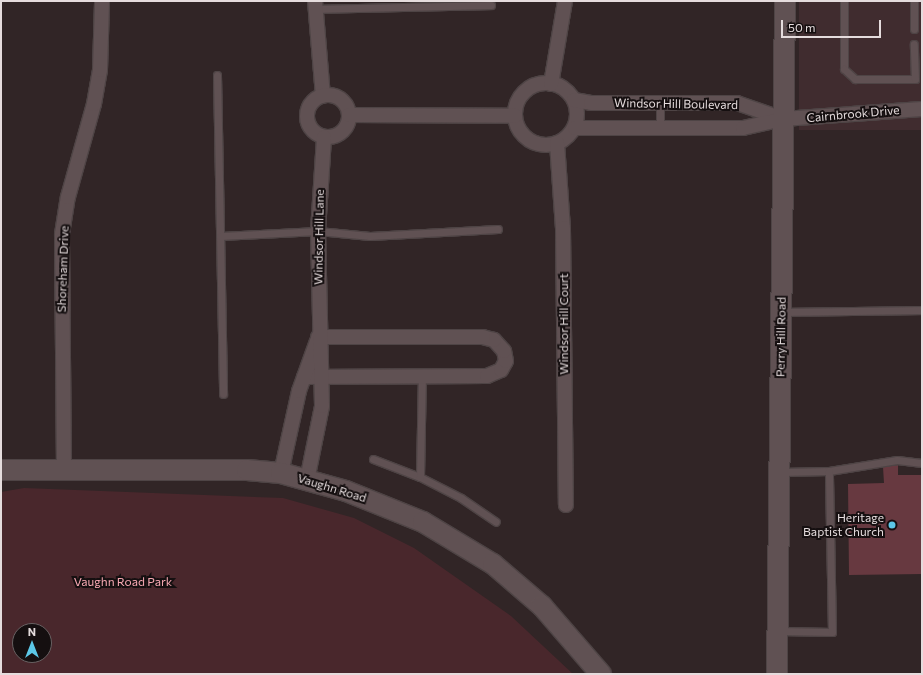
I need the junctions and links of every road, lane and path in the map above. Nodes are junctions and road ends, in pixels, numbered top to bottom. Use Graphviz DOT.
graph roads {
  1 [pos="102,1"];
  2 [pos="565,1"];
  3 [pos="785,1"];
  4 [pos="794,1"];
  5 [pos="844,1"];
  6 [pos="914,1"];
  7 [pos="315,5"];
  8 [pos="491,5"];
  9 [pos="914,19"];
  10 [pos="922,19"];
  11 [pos="914,29"];
  12 [pos="914,44"];
  13 [pos="918,56"];
  14 [pos="217,75"];
  15 [pos="551,84"];
  16 [pos="323,96"];
  17 [pos="574,100"];
  18 [pos="660,102"];
  19 [pos="922,109"];
  20 [pos="349,115"];
  21 [pos="515,116"];
  22 [pos="783,119"];
  23 [pos="575,128"];
  24 [pos="660,128"];
  25 [pos="324,137"];
  26 [pos="557,143"];
  27 [pos="498,229"];
  28 [pos="318,231"];
  29 [pos="221,236"];
  30 [pos="922,310"];
  31 [pos="781,312"];
  32 [pos="318,337"];
  33 [pos="422,376"];
  34 [pos="304,377"];
  35 [pos="322,378"];
  36 [pos="223,394"];
  37 [pos="373,459"];
  38 [pos="922,463"];
  39 [pos="64,469"];
  40 [pos="1,470"];
  41 [pos="829,470"];
  42 [pos="779,472"];
  43 [pos="280,473"];
  44 [pos="420,477"];
  45 [pos="307,480"];
  46 [pos="566,505"];
  47 [pos="496,522"];
  48 [pos="777,631"];
  49 [pos="601,674"];
  50 [pos="777,674"];
  1 -- 39 [label="street, Shoreham Drive"];
  2 -- 15 [label="street"];
  3 -- 4 [label="lane"];
  3 -- 22 [label="main road, Perry Hill Road"];
  5 -- 13 [label="lane"];
  6 -- 9 [label="lane"];
  7 -- 8 [label="lane"];
  7 -- 16 [label="street"];
  9 -- 10 [label="lane"];
  9 -- 11 [label="lane"];
  12 -- 13 [label="lane"];
  14 -- 29 [label="lane"];
  15 -- 17 [label="street"];
  15 -- 21 [label="street"];
  16 -- 20 [label="street"];
  16 -- 25 [label="street"];
  17 -- 18 [label="street, Windsor Hill Boulevard"];
  17 -- 23 [label="street"];
  18 -- 22 [label="street, Windsor Hill Boulevard"];
  18 -- 24 [label="lane"];
  19 -- 22 [label="street, Cairnbrook Drive"];
  20 -- 21 [label="street"];
  20 -- 25 [label="street"];
  21 -- 26 [label="street"];
  22 -- 24 [label="street, Windsor Hill Boulevard"];
  22 -- 31 [label="main road, Perry Hill Road"];
  23 -- 24 [label="street, Windsor Hill Boulevard"];
  23 -- 26 [label="street"];
  25 -- 28 [label="street, Windsor Hill Lane"];
  26 -- 46 [label="street, Windsor Hill Court"];
  27 -- 28 [label="lane"];
  28 -- 29 [label="lane"];
  28 -- 32 [label="street, Windsor Hill Lane"];
  29 -- 36 [label="lane"];
  30 -- 31 [label="lane"];
  31 -- 42 [label="main road, Perry Hill Road"];
  32 -- 33 [label="street"];
  32 -- 34 [label="street, Windsor Hill Lane"];
  32 -- 35 [label="street, Windsor Hill Lane"];
  33 -- 35 [label="street"];
  33 -- 44 [label="lane"];
  34 -- 35 [label="street"];
  34 -- 43 [label="street, Windsor Hill Lane"];
  35 -- 45 [label="street, Windsor Hill Lane"];
  37 -- 44 [label="lane"];
  38 -- 41 [label="lane"];
  39 -- 40 [label="main road, Vaughn Road"];
  39 -- 43 [label="main road, Vaughn Road"];
  41 -- 42 [label="lane"];
  41 -- 48 [label="lane"];
  42 -- 48 [label="main road, Perry Hill Road"];
  43 -- 45 [label="main road, Vaughn Road"];
  44 -- 47 [label="lane"];
  45 -- 49 [label="main road, Vaughn Road"];
  48 -- 50 [label="main road, Perry Hill Road"];
}
